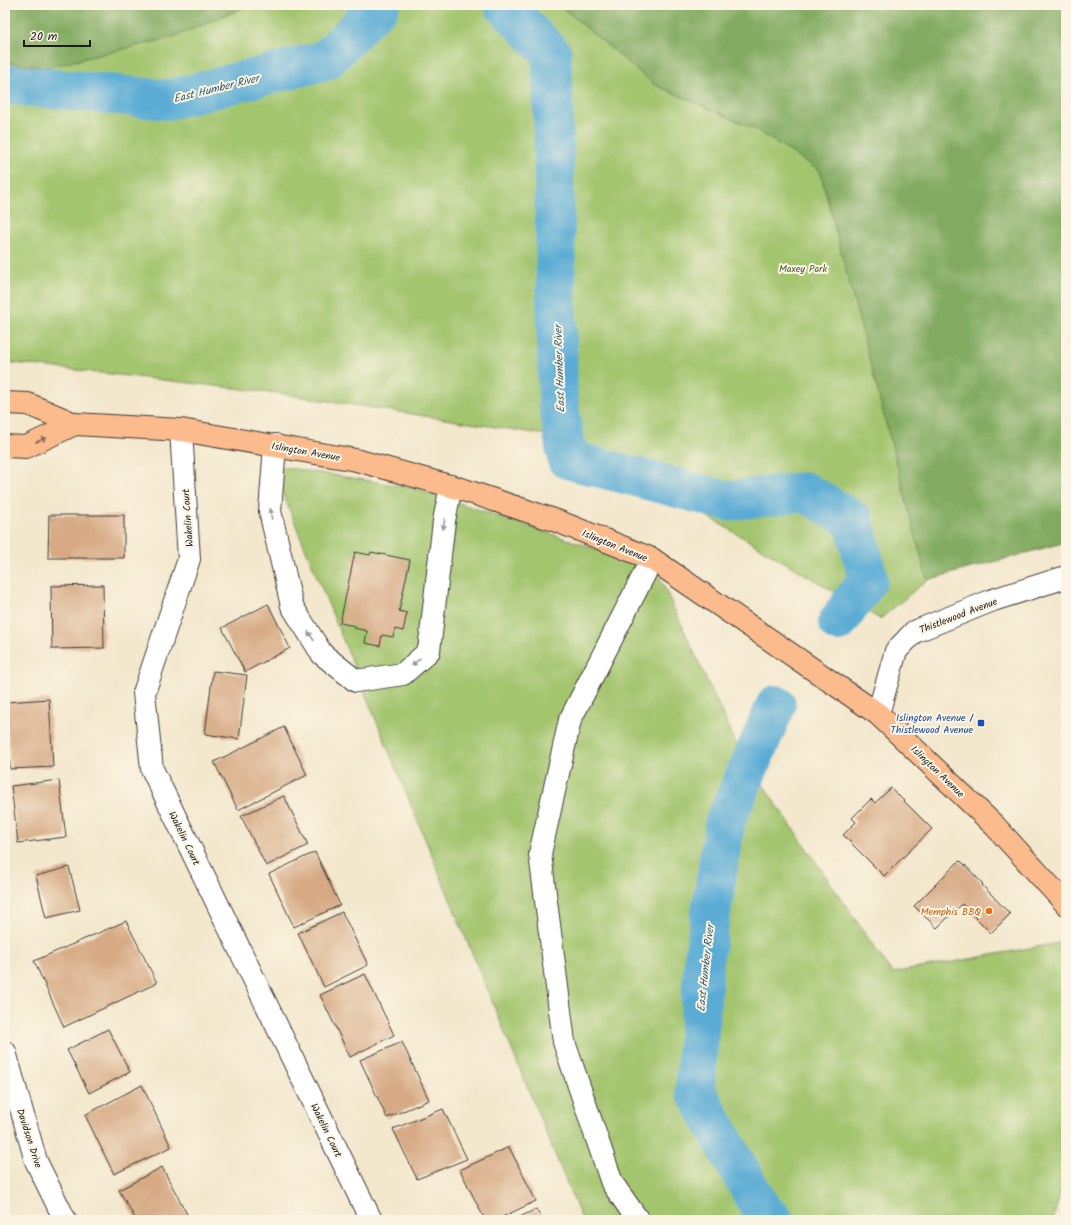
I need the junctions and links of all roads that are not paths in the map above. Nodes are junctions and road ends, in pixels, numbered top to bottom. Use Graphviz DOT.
graph roads {
  1 [pos="5,403"];
  2 [pos="75,424"];
  3 [pos="181,430"];
  4 [pos="275,445"];
  5 [pos="5,446"];
  6 [pos="451,486"];
  7 [pos="652,559"];
  8 [pos="1066,577"];
  9 [pos="878,714"];
  10 [pos="1066,904"];
  11 [pos="5,1052"];
  12 [pos="65,1220"];
  13 [pos="371,1220"];
  14 [pos="638,1220"];
  1 -- 2 [label="main road, Islington Avenue"];
  2 -- 3 [label="main road, Islington Avenue"];
  5 -- 2 [label="main road, Islington Avenue, one-way"];
  3 -- 4 [label="main road, Islington Avenue"];
  3 -- 13 [label="street, Wakelin Court"];
  4 -- 6 [label="main road, Islington Avenue"];
  6 -- 4 [label="street, one-way"];
  6 -- 7 [label="main road, Islington Avenue"];
  7 -- 9 [label="main road, Islington Avenue"];
  7 -- 14 [label="street"];
  8 -- 9 [label="street, Thistlewood Avenue"];
  9 -- 10 [label="main road, Islington Avenue"];
  11 -- 12 [label="street, Davidson Drive"];
}
